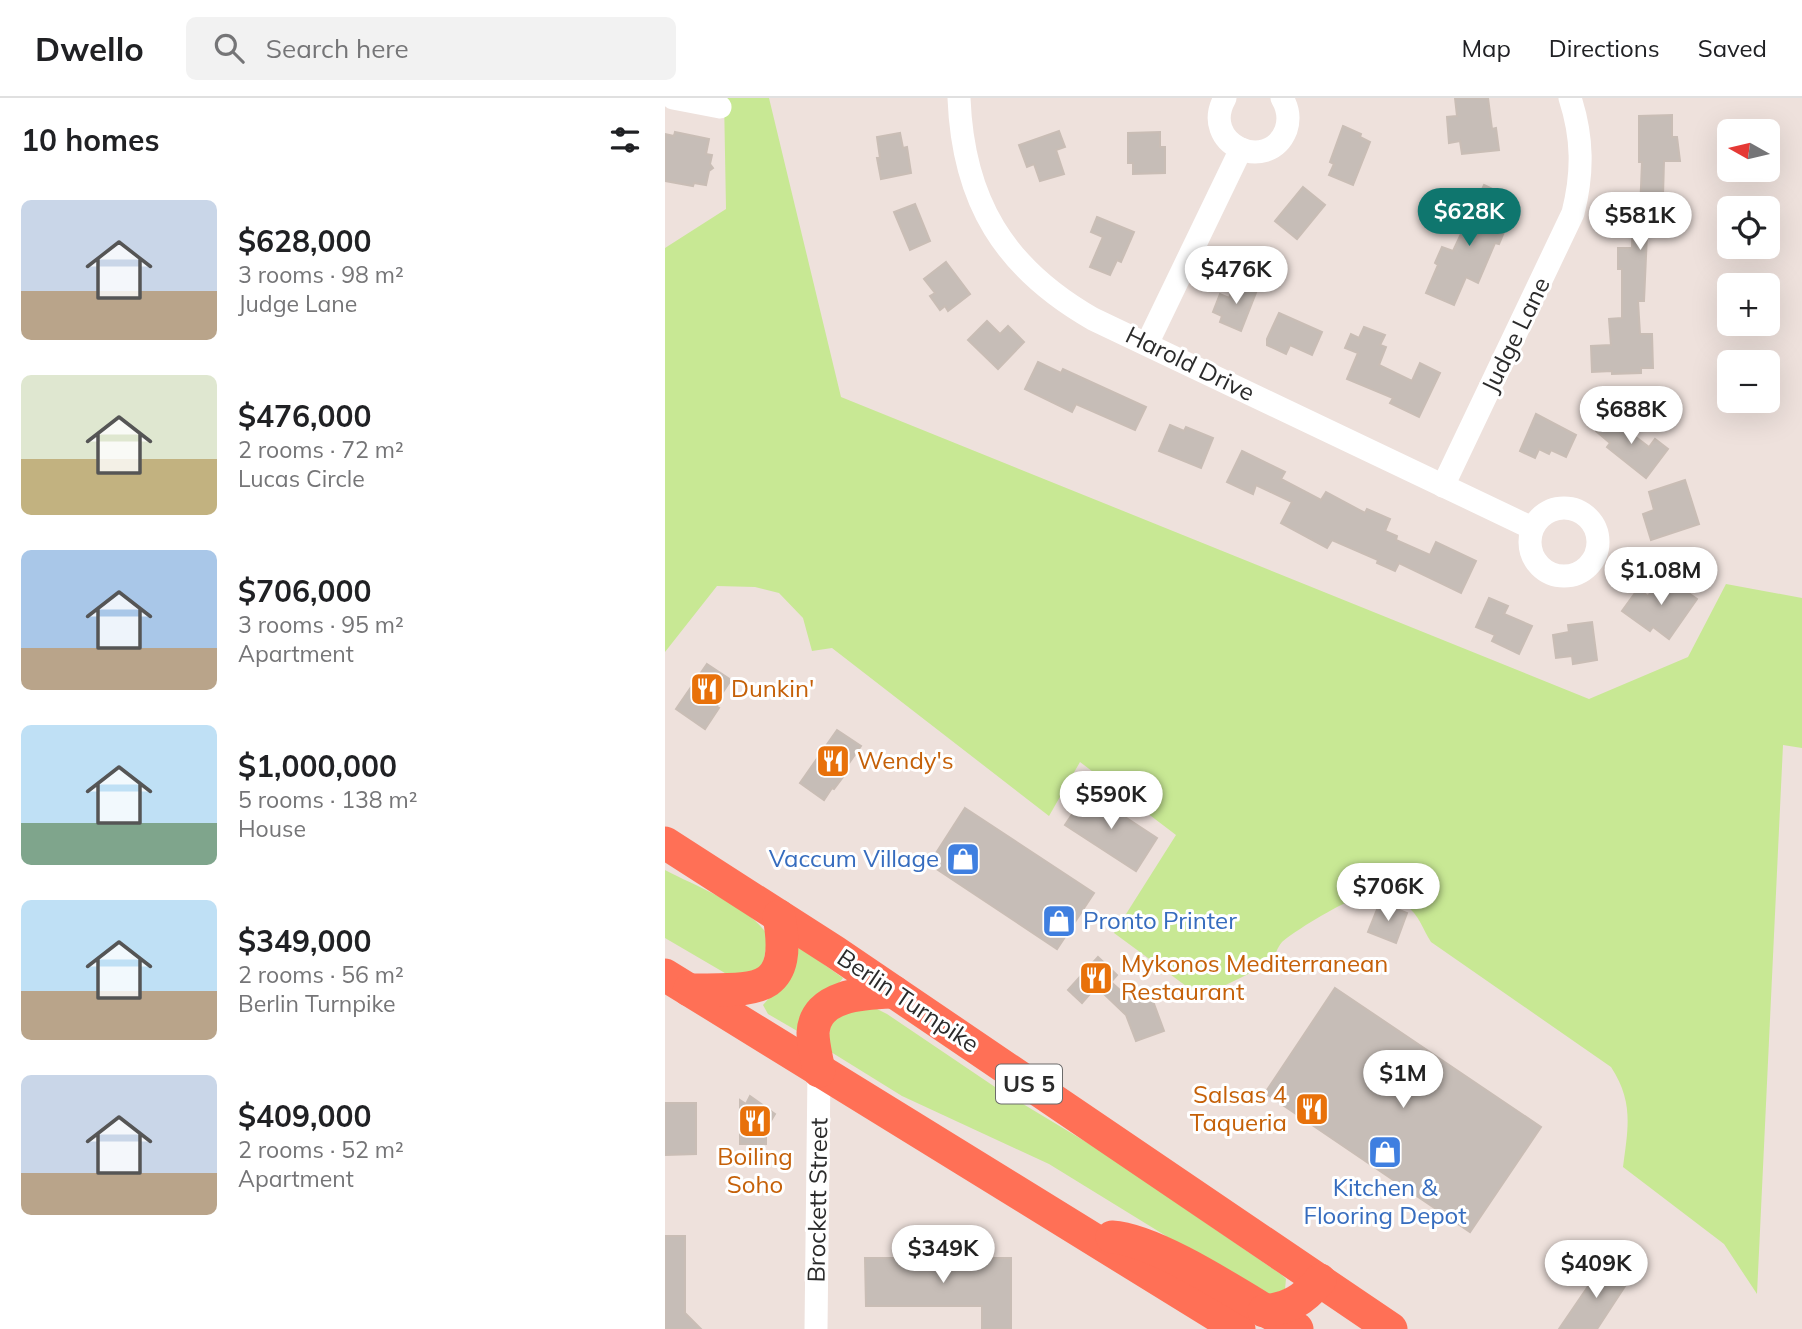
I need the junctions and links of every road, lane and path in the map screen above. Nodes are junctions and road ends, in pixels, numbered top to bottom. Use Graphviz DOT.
graph roads {
  1 [pos="673,98"];
  2 [pos="959,98"];
  3 [pos="1225,98"];
  4 [pos="1282,98"];
  5 [pos="1570,98"];
  6 [pos="720,107"];
  7 [pos="1241,149"];
  8 [pos="1147,344"];
  9 [pos="1443,486"];
  10 [pos="1532,528"];
  11 [pos="665,843"];
  12 [pos="779,916"];
  13 [pos="677,982"];
  14 [pos="894,992"];
  15 [pos="819,1071"];
  16 [pos="1319,1280"];
  17 [pos="1251,1320"];
  18 [pos="816,1329"];
  19 [pos="1297,1329"];
  20 [pos="1391,1329"];
  1 -- 6 [label="street"];
  2 -- 8 [label="street, Harold Drive"];
  3 -- 7 [label="street"];
  4 -- 7 [label="street"];
  5 -- 9 [label="street, Judge Lane"];
  7 -- 8 [label="street"];
  8 -- 9 [label="street, Harold Drive"];
  9 -- 10 [label="street, Harold Drive"];
  11 -- 12 [label="highway, Berlin Turnpike / US 5"];
  12 -- 13 [label="highway"];
  12 -- 14 [label="highway, Berlin Turnpike / US 5"];
  13 -- 15 [label="highway"];
  14 -- 15 [label="highway"];
  14 -- 16 [label="highway, Berlin Turnpike / US 5"];
  15 -- 17 [label="highway"];
  15 -- 18 [label="street, Brockett Street"];
  16 -- 17 [label="highway"];
  16 -- 20 [label="highway, Berlin Turnpike / US 5"];
  17 -- 19 [label="highway"];
}
